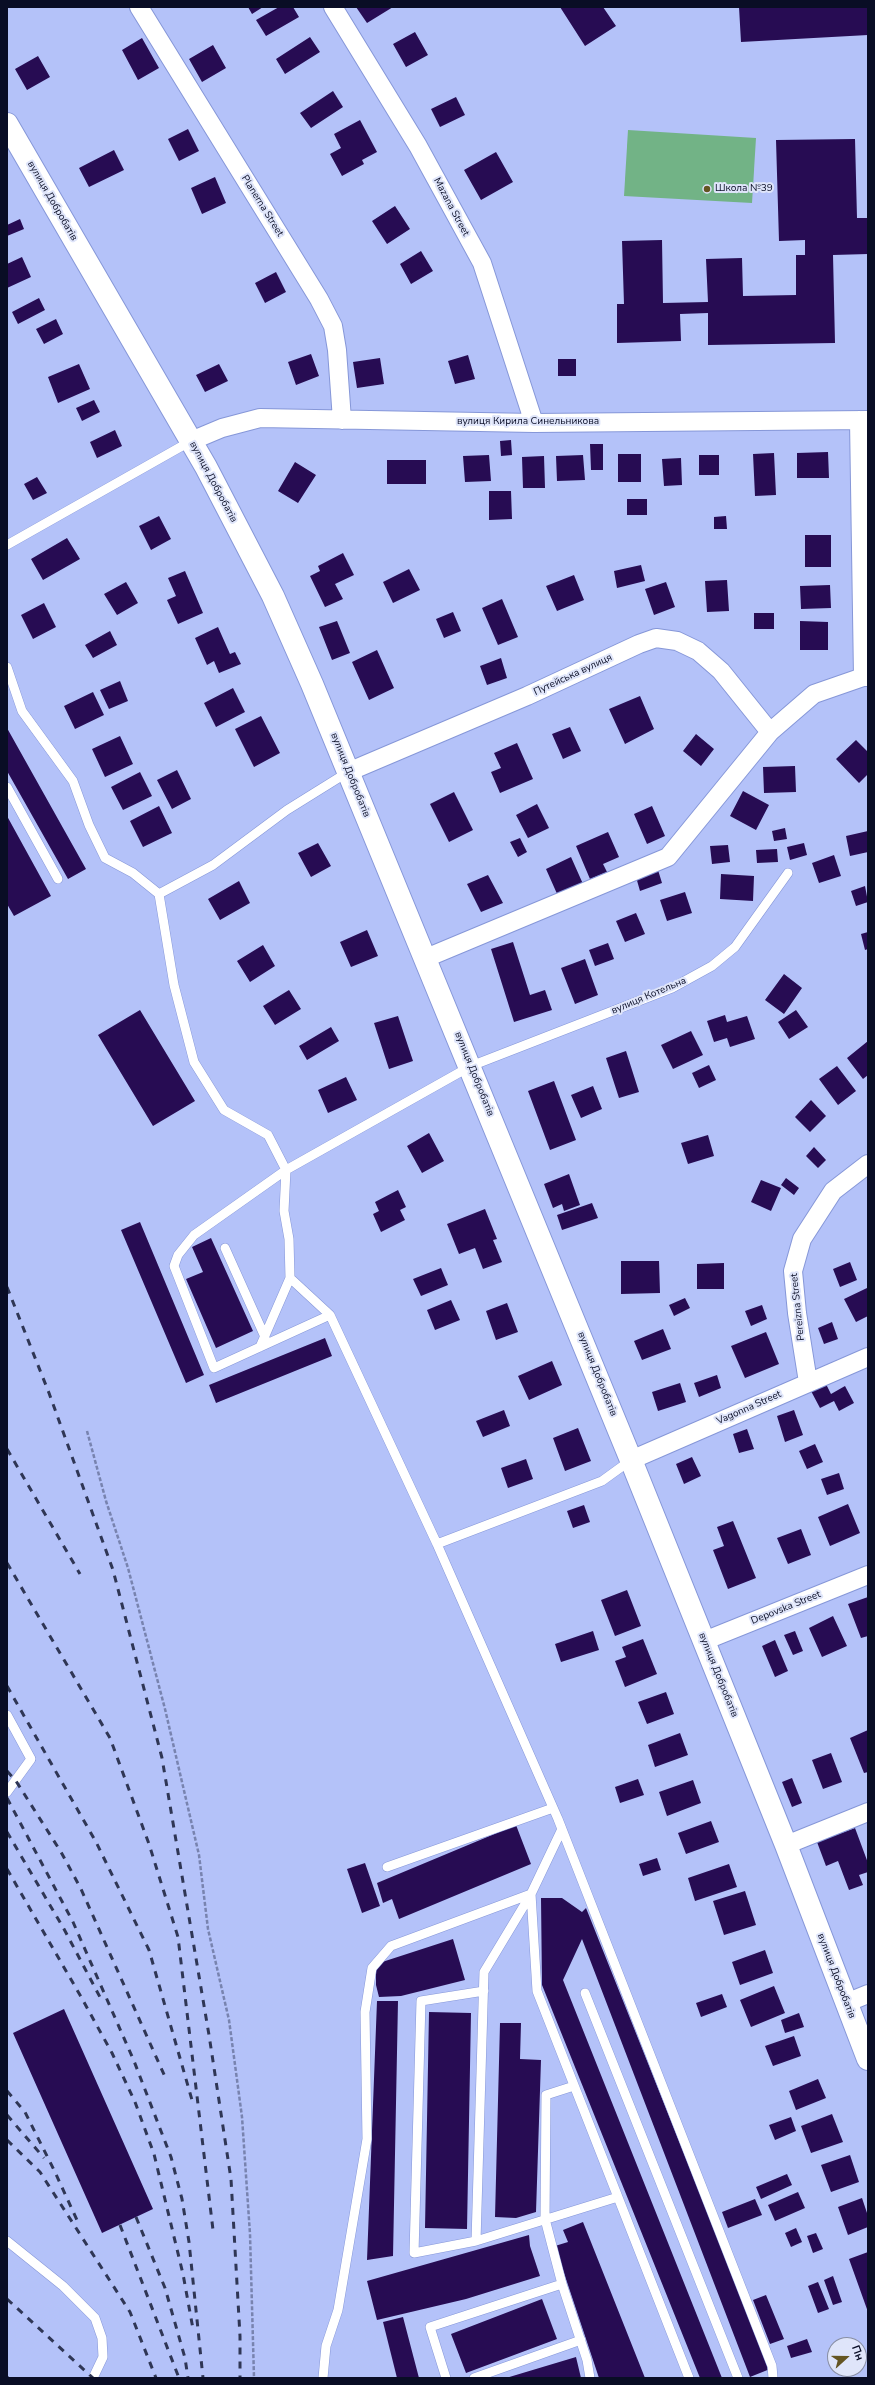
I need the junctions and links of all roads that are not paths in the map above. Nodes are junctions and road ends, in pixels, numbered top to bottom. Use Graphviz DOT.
graph roads {
  1 [pos="139,7"];
  2 [pos="333,7"];
  3 [pos="7,124"];
  4 [pos="342,420"];
  5 [pos="864,420"];
  6 [pos="534,423"];
  7 [pos="191,441"];
  8 [pos="7,545"];
  9 [pos="7,667"];
  10 [pos="865,677"];
  11 [pos="770,732"];
  12 [pos="348,772"];
  13 [pos="7,787"];
  14 [pos="788,873"];
  15 [pos="58,879"];
  16 [pos="159,894"];
  17 [pos="426,958"];
  18 [pos="471,1066"];
  19 [pos="868,1164"];
  20 [pos="286,1170"];
  21 [pos="225,1248"];
  22 [pos="290,1278"];
  23 [pos="330,1315"];
  24 [pos="265,1337"];
  25 [pos="260,1347"];
  26 [pos="868,1357"];
  27 [pos="808,1382"];
  28 [pos="631,1460"];
  29 [pos="437,1544"];
  30 [pos="868,1575"];
  31 [pos="704,1641"];
  32 [pos="7,1715"];
  33 [pos="7,1792"];
  34 [pos="553,1808"];
  35 [pos="868,1812"];
  36 [pos="562,1830"];
  37 [pos="786,1845"];
  38 [pos="387,1867"];
  39 [pos="531,1894"];
  40 [pos="484,1991"];
  41 [pos="586,1992"];
  42 [pos="868,1994"];
  43 [pos="846,2002"];
  44 [pos="868,2059"];
  45 [pos="574,2086"];
  46 [pos="618,2197"];
  47 [pos="544,2219"];
  48 [pos="7,2241"];
  49 [pos="476,2241"];
  50 [pos="562,2284"];
  51 [pos="581,2340"];
  52 [pos="93,2378"];
  53 [pos="323,2378"];
  54 [pos="446,2378"];
  55 [pos="474,2378"];
  56 [pos="590,2378"];
  57 [pos="689,2378"];
  58 [pos="738,2378"];
  59 [pos="773,2378"];
  1 -- 4 [label="street, Planerna Street"];
  2 -- 6 [label="street, Mazana Street"];
  3 -- 7 [label="street, вулиця Добробатів"];
  4 -- 6 [label="street, вулиця Кирила Синельникова"];
  4 -- 7 [label="street, вулиця Кирила Синельникова"];
  5 -- 6 [label="street, вулиця Кирила Синельникова"];
  5 -- 10 [label="street"];
  7 -- 8 [label="lane"];
  7 -- 12 [label="street, вулиця Добробатів"];
  9 -- 16 [label="lane"];
  10 -- 11 [label="street"];
  11 -- 12 [label="street, Путейська вулиця"];
  11 -- 17 [label="street"];
  12 -- 16 [label="lane"];
  12 -- 17 [label="street, вулиця Добробатів"];
  13 -- 15 [label="lane"];
  14 -- 18 [label="lane, вулиця Котельна"];
  16 -- 20 [label="lane"];
  17 -- 18 [label="street, вулиця Добробатів"];
  18 -- 20 [label="lane, вулиця Котельна"];
  18 -- 28 [label="street, вулиця Добробатів"];
  19 -- 27 [label="street, Pereizna Street"];
  20 -- 22 [label="lane"];
  20 -- 25 [label="lane, вулиця Котельна"];
  21 -- 24 [label="lane"];
  22 -- 23 [label="lane"];
  22 -- 24 [label="lane"];
  23 -- 25 [label="lane"];
  23 -- 29 [label="lane"];
  24 -- 25 [label="lane"];
  26 -- 27 [label="street, Vagonna Street"];
  27 -- 28 [label="street, Vagonna Street"];
  28 -- 29 [label="lane"];
  28 -- 31 [label="street, вулиця Добробатів"];
  29 -- 34 [label="lane"];
  30 -- 31 [label="street, Depovska Street"];
  31 -- 37 [label="street, вулиця Добробатів"];
  32 -- 33 [label="lane"];
  34 -- 36 [label="lane"];
  34 -- 38 [label="lane"];
  35 -- 37 [label="street"];
  36 -- 39 [label="lane"];
  36 -- 59 [label="lane"];
  37 -- 43 [label="street, вулиця Добробатів"];
  39 -- 40 [label="lane"];
  39 -- 45 [label="lane"];
  39 -- 53 [label="lane"];
  40 -- 49 [label="lane"];
  40 -- 49 [label="lane"];
  41 -- 58 [label="lane"];
  42 -- 43 [label="street"];
  43 -- 44 [label="street, вулиця Добробатів"];
  45 -- 46 [label="lane"];
  45 -- 47 [label="lane"];
  46 -- 47 [label="lane"];
  46 -- 57 [label="lane"];
  47 -- 49 [label="lane"];
  47 -- 50 [label="lane"];
  48 -- 52 [label="lane"];
  50 -- 51 [label="lane"];
  50 -- 54 [label="lane"];
  51 -- 55 [label="lane"];
  51 -- 56 [label="lane"];
}
